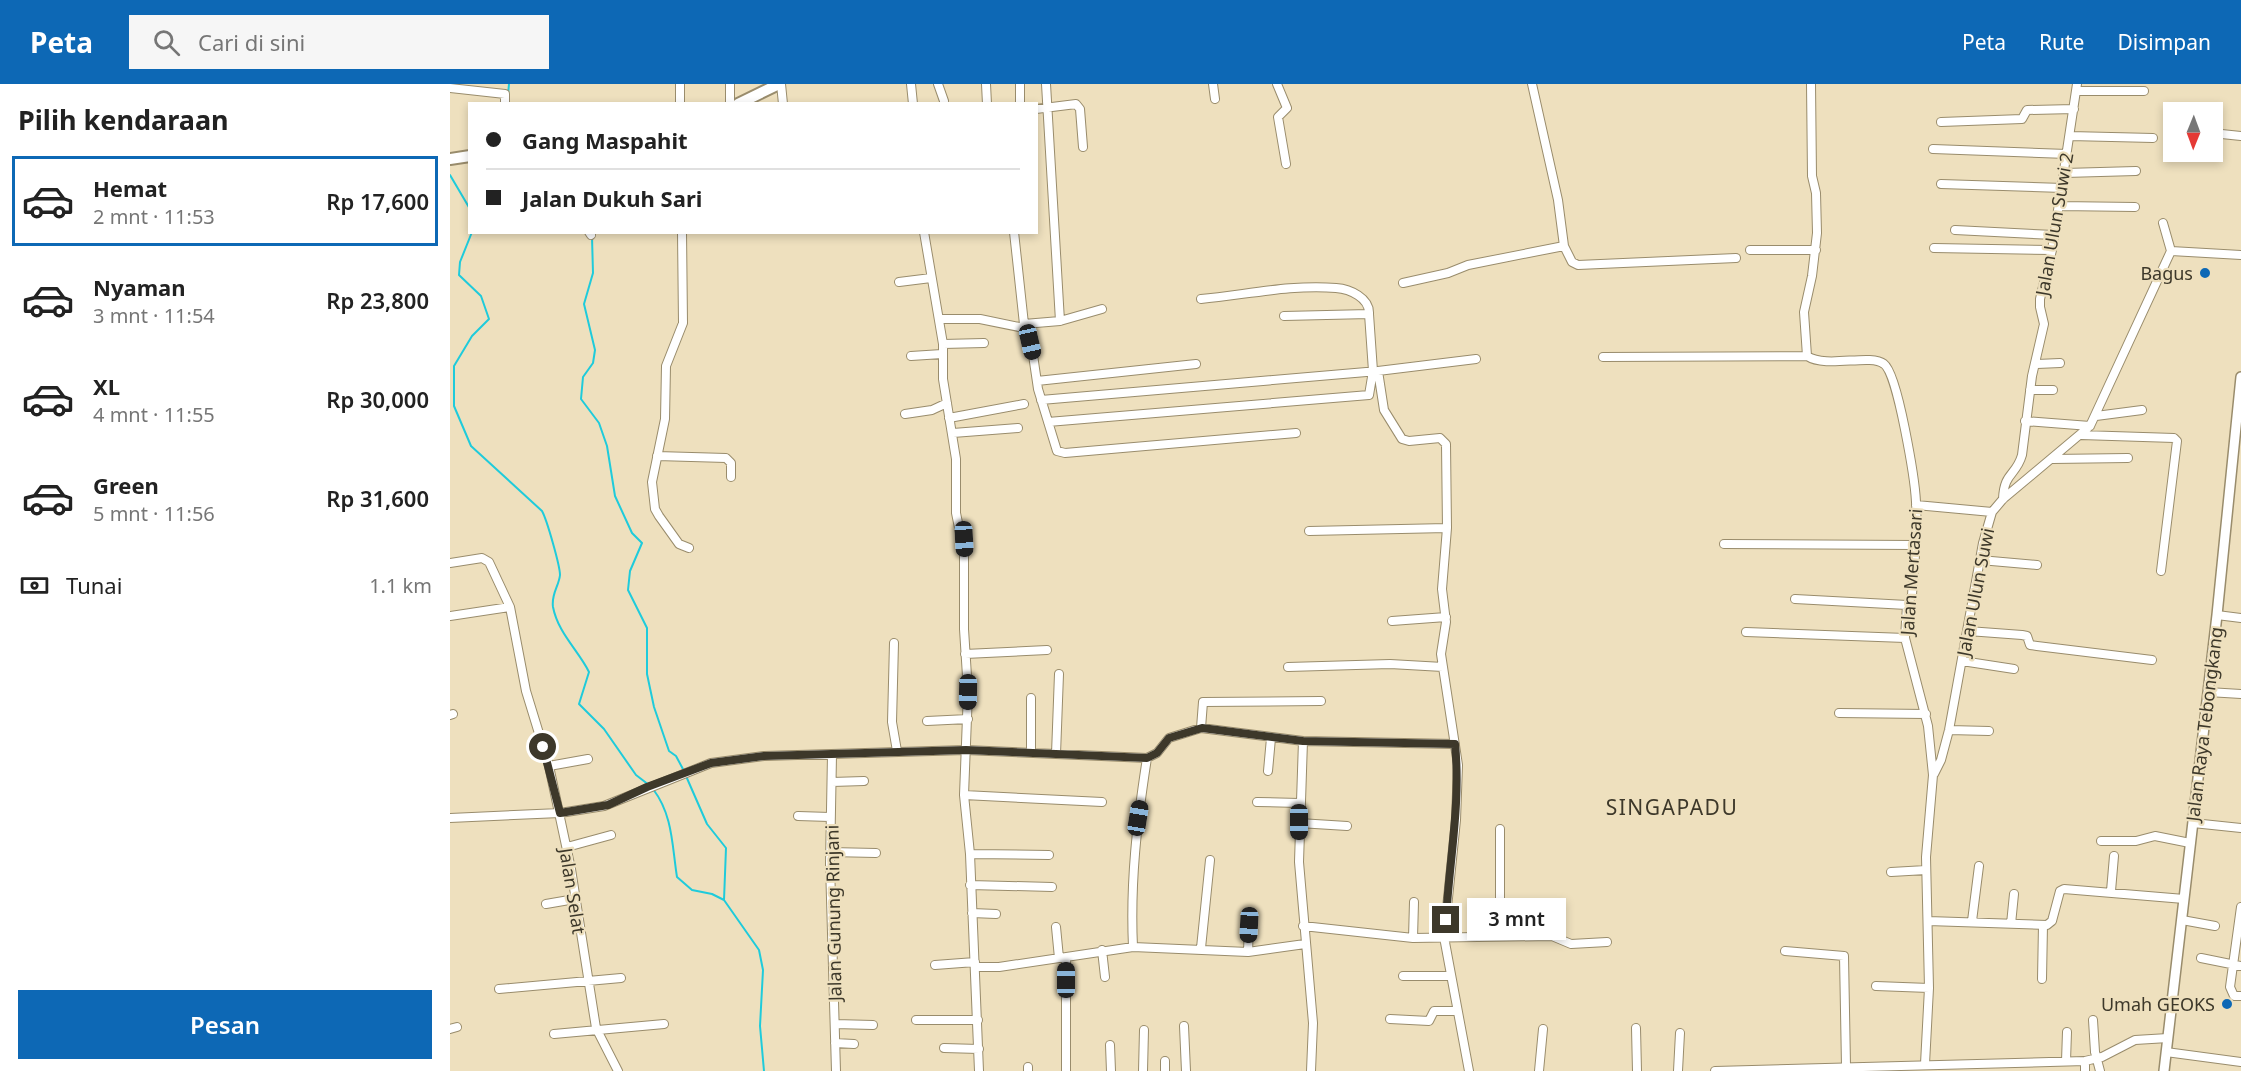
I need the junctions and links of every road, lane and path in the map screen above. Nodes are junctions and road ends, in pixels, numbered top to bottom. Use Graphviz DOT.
graph roads {
  1 [pos="680,84"];
  2 [pos="730,84"];
  3 [pos="780,84"];
  4 [pos="911,84"];
  5 [pos="938,84"];
  6 [pos="986,84"];
  7 [pos="1020,84"];
  8 [pos="1046,84"];
  9 [pos="1213,84"];
  10 [pos="1277,84"];
  11 [pos="1532,84"];
  12 [pos="1811,84"];
  13 [pos="2077,87"];
  14 [pos="450,88"];
  15 [pos="2144,91"];
  16 [pos="1215,99"];
  17 [pos="944,101"];
  18 [pos="505,102"];
  19 [pos="680,102"];
  20 [pos="730,102"];
  21 [pos="742,102"];
  22 [pos="783,102"];
  23 [pos="913,102"];
  24 [pos="987,102"];
  25 [pos="1020,102"];
  26 [pos="1047,108"];
  27 [pos="1038,109"];
  28 [pos="2074,109"];
  29 [pos="1941,122"];
  30 [pos="2223,134"];
  31 [pos="2070,136"];
  32 [pos="2241,136"];
  33 [pos="2153,138"];
  34 [pos="1083,147"];
  35 [pos="1933,149"];
  36 [pos="2067,154"];
  37 [pos="1286,164"];
  38 [pos="2136,171"];
  39 [pos="2065,173"];
  40 [pos="1941,184"];
  41 [pos="2062,188"];
  42 [pos="2059,206"];
  43 [pos="2135,207"];
  44 [pos="2163,223"];
  45 [pos="1955,230"];
  46 [pos="682,234"];
  47 [pos="924,234"];
  48 [pos="1014,234"];
  49 [pos="2054,235"];
  50 [pos="1564,246"];
  51 [pos="1934,248"];
  52 [pos="1750,250"];
  53 [pos="1816,250"];
  54 [pos="2052,250"];
  55 [pos="2171,252"];
  56 [pos="2241,255"];
  57 [pos="1736,258"];
  58 [pos="931,278"];
  59 [pos="899,282"];
  60 [pos="1403,283"];
  61 [pos="1201,299"];
  62 [pos="1102,309"];
  63 [pos="1370,314"];
  64 [pos="1284,316"];
  65 [pos="939,319"];
  66 [pos="1060,321"];
  67 [pos="1024,326"];
  68 [pos="984,343"];
  69 [pos="943,344"];
  70 [pos="942,354"];
  71 [pos="911,356"];
  72 [pos="1807,356"];
  73 [pos="1603,357"];
  74 [pos="1476,359"];
  75 [pos="2037,363"];
  76 [pos="2060,363"];
  77 [pos="1196,364"];
  78 [pos="1375,371"];
  79 [pos="2241,377"];
  80 [pos="1037,381"];
  81 [pos="2030,390"];
  82 [pos="2053,390"];
  83 [pos="1041,400"];
  84 [pos="947,403"];
  85 [pos="1024,404"];
  86 [pos="2142,410"];
  87 [pos="905,414"];
  88 [pos="2096,416"];
  89 [pos="949,418"];
  90 [pos="2025,421"];
  91 [pos="1048,422"];
  92 [pos="2090,426"];
  93 [pos="1018,428"];
  94 [pos="1296,433"];
  95 [pos="953,434"];
  96 [pos="2081,435"];
  97 [pos="657,456"];
  98 [pos="2128,458"];
  99 [pos="2052,459"];
  100 [pos="731,477"];
  101 [pos="2003,500"];
  102 [pos="1916,505"];
  103 [pos="1992,512"];
  104 [pos="1447,528"];
  105 [pos="1309,531"];
  106 [pos="1724,544"];
  107 [pos="1915,545"];
  108 [pos="689,548"];
  109 [pos="1980,560"];
  110 [pos="450,563"];
  111 [pos="2037,565"];
  112 [pos="2161,571"];
  113 [pos="1795,599"];
  114 [pos="1907,605"];
  115 [pos="510,607"];
  116 [pos="2217,615"];
  117 [pos="450,616"];
  118 [pos="1446,617"];
  119 [pos="2241,618"];
  120 [pos="1392,621"];
  121 [pos="1968,630"];
  122 [pos="1746,632"];
  123 [pos="1905,638"];
  124 [pos="894,644"];
  125 [pos="1047,650"];
  126 [pos="965,654"];
  127 [pos="2152,660"];
  128 [pos="1962,661"];
  129 [pos="1288,667"];
  130 [pos="1443,667"];
  131 [pos="2014,669"];
  132 [pos="1059,674"];
  133 [pos="2208,692"];
  134 [pos="2241,694"];
  135 [pos="1031,698"];
  136 [pos="1321,701"];
  137 [pos="1839,713"];
  138 [pos="1926,714"];
  139 [pos="968,719"];
  140 [pos="927,721"];
  141 [pos="1202,728"];
  142 [pos="1949,730"];
  143 [pos="1989,731"];
  144 [pos="1271,738"];
  145 [pos="1303,741"];
  146 [pos="1455,744"];
  147 [pos="966,750"];
  148 [pos="897,751"];
  149 [pos="1031,753"];
  150 [pos="1056,754"];
  151 [pos="832,755"];
  152 [pos="1147,758"];
  153 [pos="588,759"];
  154 [pos="549,766"];
  155 [pos="1268,771"];
  156 [pos="1934,775"];
  157 [pos="864,781"];
  158 [pos="832,782"];
  159 [pos="964,795"];
  160 [pos="1102,802"];
  161 [pos="1257,802"];
  162 [pos="1299,803"];
  163 [pos="560,813"];
  164 [pos="798,816"];
  165 [pos="830,817"];
  166 [pos="450,818"];
  167 [pos="1299,822"];
  168 [pos="2193,823"];
  169 [pos="1347,826"];
  170 [pos="2241,828"];
  171 [pos="1500,829"];
  172 [pos="611,835"];
  173 [pos="2101,841"];
  174 [pos="2190,843"];
  175 [pos="567,847"];
  176 [pos="830,852"];
  177 [pos="876,853"];
  178 [pos="970,854"];
  179 [pos="1049,855"];
  180 [pos="2114,856"];
  181 [pos="1210,860"];
  182 [pos="1979,866"];
  183 [pos="1926,870"];
  184 [pos="1891,872"];
  185 [pos="970,885"];
  186 [pos="1052,887"];
  187 [pos="2111,891"];
  188 [pos="2014,894"];
  189 [pos="575,899"];
  190 [pos="2184,899"];
  191 [pos="1414,902"];
  192 [pos="546,904"];
  193 [pos="2241,907"];
  194 [pos="972,913"];
  195 [pos="996,914"];
  196 [pos="2182,920"];
  197 [pos="1928,921"];
  198 [pos="1972,921"];
  199 [pos="2011,924"];
  200 [pos="1249,925"];
  201 [pos="2043,925"];
  202 [pos="1303,926"];
  203 [pos="2215,926"];
  204 [pos="1056,927"];
  205 [pos="1500,936"];
  206 [pos="1444,937"];
  207 [pos="1413,938"];
  208 [pos="1607,942"];
  209 [pos="1305,944"];
  210 [pos="1133,947"];
  211 [pos="1201,948"];
  212 [pos="1102,950"];
  213 [pos="1785,951"];
  214 [pos="1248,952"];
  215 [pos="1062,958"];
  216 [pos="2201,958"];
  217 [pos="975,964"];
  218 [pos="934,966"];
  219 [pos="2237,966"];
  220 [pos="1402,976"];
  221 [pos="1450,976"];
  222 [pos="1105,977"];
  223 [pos="621,978"];
  224 [pos="2042,979"];
  225 [pos="588,981"];
  226 [pos="1876,986"];
  227 [pos="1929,988"];
  228 [pos="499,989"];
  229 [pos="2241,996"];
  230 [pos="1457,1011"];
  231 [pos="1390,1019"];
  232 [pos="916,1020"];
  233 [pos="978,1020"];
  234 [pos="2093,1020"];
  235 [pos="664,1024"];
  236 [pos="836,1024"];
  237 [pos="873,1025"];
  238 [pos="1184,1026"];
  239 [pos="596,1028"];
  240 [pos="1636,1028"];
  241 [pos="1543,1029"];
  242 [pos="1144,1030"];
  243 [pos="2067,1032"];
  244 [pos="1680,1033"];
  245 [pos="554,1034"];
  246 [pos="2168,1038"];
  247 [pos="835,1042"];
  248 [pos="854,1044"];
  249 [pos="1110,1045"];
  250 [pos="945,1048"];
  251 [pos="979,1049"];
  252 [pos="2166,1052"];
  253 [pos="2091,1060"];
  254 [pos="1165,1061"];
  255 [pos="2066,1061"];
  256 [pos="2241,1062"];
  257 [pos="1925,1064"];
  258 [pos="1845,1066"];
  259 [pos="1940,1067"];
  260 [pos="1813,1069"];
  261 [pos="618,1071"];
  262 [pos="836,1071"];
  263 [pos="979,1071"];
  264 [pos="1066,1071"];
  265 [pos="1111,1071"];
  266 [pos="1143,1071"];
  267 [pos="1165,1071"];
  268 [pos="1186,1071"];
  269 [pos="1311,1071"];
  270 [pos="1469,1071"];
  271 [pos="1539,1071"];
  272 [pos="1637,1071"];
  273 [pos="1678,1071"];
  274 [pos="1715,1071"];
  275 [pos="2085,1071"];
  276 [pos="2100,1071"];
  277 [pos="2164,1071"];
  1 -- 19 [label="street"];
  2 -- 20 [label="street"];
  3 -- 21 [label="highway"];
  3 -- 22 [label="street"];
  4 -- 23 [label="street"];
  5 -- 17 [label="street"];
  6 -- 24 [label="street"];
  7 -- 25 [label="street"];
  8 -- 26 [label="street"];
  9 -- 16 [label="street"];
  10 -- 37 [label="street"];
  11 -- 50 [label="street"];
  12 -- 53 [label="street"];
  13 -- 15 [label="street"];
  13 -- 28 [label="street, Jalan Ulun Suwi 2"];
  14 -- 18 [label="street"];
  26 -- 27 [label="street"];
  26 -- 34 [label="street"];
  26 -- 66 [label="street"];
  28 -- 29 [label="street"];
  28 -- 31 [label="street, Jalan Ulun Suwi 2"];
  30 -- 32 [label="street"];
  31 -- 33 [label="street"];
  31 -- 36 [label="street, Jalan Ulun Suwi 2"];
  35 -- 36 [label="street"];
  36 -- 39 [label="street, Jalan Ulun Suwi 2"];
  38 -- 39 [label="street"];
  39 -- 41 [label="street, Jalan Ulun Suwi 2"];
  40 -- 41 [label="street"];
  41 -- 42 [label="street, Jalan Ulun Suwi 2"];
  42 -- 43 [label="street"];
  42 -- 49 [label="street, Jalan Ulun Suwi 2"];
  44 -- 55 [label="street"];
  45 -- 49 [label="street"];
  46 -- 97 [label="street"];
  47 -- 58 [label="street"];
  48 -- 67 [label="street"];
  49 -- 54 [label="street, Jalan Ulun Suwi 2"];
  50 -- 57 [label="street"];
  50 -- 60 [label="street"];
  51 -- 54 [label="street"];
  52 -- 53 [label="street"];
  53 -- 72 [label="street"];
  54 -- 75 [label="street, Jalan Ulun Suwi 2"];
  55 -- 56 [label="street"];
  55 -- 88 [label="street, Jalan Ulun Suwi"];
  58 -- 59 [label="street"];
  58 -- 65 [label="street"];
  61 -- 63 [label="street"];
  62 -- 66 [label="street"];
  63 -- 64 [label="street"];
  63 -- 78 [label="street"];
  65 -- 67 [label="street"];
  65 -- 69 [label="street"];
  66 -- 67 [label="street"];
  67 -- 80 [label="street"];
  68 -- 69 [label="street"];
  69 -- 70 [label="street"];
  70 -- 71 [label="street"];
  70 -- 84 [label="street"];
  72 -- 73 [label="street, Jalan Mertasari"];
  72 -- 102 [label="street, Jalan Mertasari"];
  74 -- 78 [label="street"];
  75 -- 76 [label="street"];
  75 -- 81 [label="street, Jalan Ulun Suwi 2"];
  77 -- 80 [label="street"];
  78 -- 83 [label="street"];
  78 -- 91 [label="street"];
  78 -- 104 [label="street"];
  79 -- 116 [label="main road, Jalan Raya Tebongkang"];
  80 -- 83 [label="street"];
  81 -- 82 [label="street"];
  81 -- 90 [label="street, Jalan Ulun Suwi 2"];
  83 -- 91 [label="street"];
  84 -- 87 [label="street"];
  84 -- 89 [label="street"];
  85 -- 89 [label="street"];
  86 -- 88 [label="street"];
  88 -- 92 [label="street, Jalan Ulun Suwi"];
  89 -- 95 [label="street"];
  90 -- 92 [label="street"];
  90 -- 101 [label="street, Jalan Ulun Suwi 2"];
  91 -- 94 [label="street"];
  92 -- 96 [label="street, Jalan Ulun Suwi"];
  93 -- 95 [label="street"];
  95 -- 126 [label="street"];
  96 -- 99 [label="street, Jalan Ulun Suwi"];
  96 -- 112 [label="street"];
  97 -- 100 [label="street"];
  97 -- 108 [label="street"];
  98 -- 99 [label="street"];
  99 -- 101 [label="street, Jalan Ulun Suwi"];
  101 -- 103 [label="street, Jalan Ulun Suwi"];
  102 -- 103 [label="street"];
  102 -- 107 [label="street, Jalan Mertasari"];
  103 -- 109 [label="street, Jalan Ulun Suwi"];
  104 -- 105 [label="street"];
  104 -- 118 [label="street"];
  106 -- 107 [label="street"];
  107 -- 114 [label="street, Jalan Mertasari"];
  109 -- 111 [label="street"];
  109 -- 121 [label="street, Jalan Ulun Suwi"];
  110 -- 115 [label="street, Jalan Selat"];
  113 -- 114 [label="street"];
  114 -- 123 [label="street, Jalan Mertasari"];
  115 -- 117 [label="street"];
  115 -- 154 [label="street, Jalan Selat"];
  116 -- 119 [label="street"];
  116 -- 133 [label="main road, Jalan Raya Tebongkang"];
  118 -- 120 [label="street"];
  118 -- 130 [label="street"];
  121 -- 127 [label="street"];
  121 -- 128 [label="street, Jalan Ulun Suwi"];
  122 -- 123 [label="street"];
  123 -- 138 [label="street, Jalan Mertasari"];
  124 -- 148 [label="street"];
  125 -- 126 [label="street"];
  126 -- 139 [label="street"];
  128 -- 131 [label="street"];
  128 -- 142 [label="street, Jalan Ulun Suwi"];
  129 -- 130 [label="street"];
  130 -- 146 [label="street"];
  132 -- 150 [label="street"];
  133 -- 134 [label="street"];
  133 -- 168 [label="main road, Jalan Raya Tebongkang"];
  135 -- 149 [label="street"];
  136 -- 141 [label="street"];
  137 -- 138 [label="street"];
  138 -- 156 [label="street, Jalan Mertasari"];
  139 -- 140 [label="street"];
  139 -- 147 [label="street"];
  141 -- 144 [label="street"];
  141 -- 152 [label="street"];
  142 -- 143 [label="street"];
  142 -- 156 [label="street, Jalan Ulun Suwi"];
  144 -- 145 [label="street"];
  144 -- 155 [label="street"];
  145 -- 146 [label="street"];
  145 -- 162 [label="street"];
  146 -- 206 [label="street"];
  147 -- 148 [label="street"];
  147 -- 149 [label="street"];
  147 -- 159 [label="street"];
  148 -- 151 [label="street"];
  149 -- 150 [label="street"];
  150 -- 152 [label="street"];
  151 -- 158 [label="street, Jalan Gunung Rinjani"];
  151 -- 163 [label="street"];
  152 -- 210 [label="street"];
  153 -- 154 [label="street"];
  154 -- 163 [label="street, Jalan Selat"];
  156 -- 183 [label="street"];
  157 -- 158 [label="street"];
  158 -- 165 [label="street, Jalan Gunung Rinjani"];
  159 -- 160 [label="street"];
  159 -- 178 [label="street"];
  161 -- 162 [label="street"];
  162 -- 167 [label="street"];
  163 -- 166 [label="street"];
  163 -- 175 [label="street, Jalan Selat"];
  164 -- 165 [label="street"];
  165 -- 176 [label="street, Jalan Gunung Rinjani"];
  167 -- 169 [label="street"];
  167 -- 202 [label="street"];
  168 -- 170 [label="street"];
  168 -- 174 [label="main road, Jalan Raya Tebongkang"];
  171 -- 205 [label="street"];
  172 -- 175 [label="street"];
  173 -- 174 [label="street"];
  174 -- 190 [label="main road, Jalan Raya Tebongkang"];
  175 -- 189 [label="street, Jalan Selat"];
  176 -- 177 [label="street"];
  176 -- 236 [label="street, Jalan Gunung Rinjani"];
  178 -- 179 [label="street"];
  178 -- 185 [label="street"];
  180 -- 187 [label="street"];
  181 -- 211 [label="street"];
  182 -- 198 [label="street"];
  183 -- 184 [label="street"];
  183 -- 197 [label="street"];
  185 -- 186 [label="street"];
  185 -- 194 [label="street"];
  187 -- 190 [label="street"];
  187 -- 201 [label="street"];
  188 -- 199 [label="street"];
  189 -- 192 [label="street"];
  189 -- 225 [label="street, Jalan Selat"];
  190 -- 196 [label="main road, Jalan Raya Tebongkang"];
  191 -- 207 [label="street"];
  193 -- 219 [label="street"];
  194 -- 195 [label="street"];
  194 -- 217 [label="street"];
  196 -- 203 [label="street"];
  196 -- 246 [label="main road, Jalan Raya Tebongkang"];
  197 -- 198 [label="street"];
  197 -- 227 [label="street"];
  198 -- 199 [label="street"];
  199 -- 201 [label="street"];
  200 -- 214 [label="street"];
  201 -- 224 [label="street"];
  202 -- 207 [label="street"];
  202 -- 209 [label="street"];
  204 -- 215 [label="street"];
  205 -- 206 [label="street"];
  205 -- 208 [label="street"];
  206 -- 207 [label="street"];
  206 -- 221 [label="street"];
  209 -- 214 [label="street"];
  209 -- 269 [label="street"];
  210 -- 211 [label="street"];
  210 -- 212 [label="street"];
  211 -- 214 [label="street"];
  212 -- 215 [label="street"];
  212 -- 222 [label="street"];
  213 -- 258 [label="street"];
  215 -- 217 [label="street"];
  215 -- 264 [label="street"];
  216 -- 219 [label="street"];
  217 -- 218 [label="street"];
  217 -- 233 [label="street"];
  219 -- 229 [label="street"];
  220 -- 221 [label="street"];
  221 -- 230 [label="street"];
  223 -- 225 [label="street"];
  225 -- 228 [label="street"];
  225 -- 239 [label="street, Jalan Selat"];
  226 -- 227 [label="street"];
  227 -- 257 [label="street"];
  230 -- 231 [label="street"];
  230 -- 270 [label="street"];
  232 -- 233 [label="street"];
  233 -- 251 [label="street"];
  234 -- 253 [label="street"];
  235 -- 239 [label="street"];
  236 -- 237 [label="street"];
  236 -- 247 [label="street, Jalan Gunung Rinjani"];
  238 -- 268 [label="street"];
  239 -- 245 [label="street"];
  239 -- 261 [label="street, Jalan Selat"];
  240 -- 272 [label="street"];
  241 -- 271 [label="street"];
  242 -- 266 [label="street"];
  243 -- 255 [label="street"];
  244 -- 273 [label="street"];
  246 -- 252 [label="main road, Jalan Raya Tebongkang"];
  246 -- 253 [label="street"];
  247 -- 248 [label="street"];
  247 -- 262 [label="street, Jalan Gunung Rinjani"];
  249 -- 265 [label="street"];
  250 -- 251 [label="street"];
  251 -- 263 [label="street"];
  252 -- 256 [label="street"];
  252 -- 277 [label="main road, Jalan Raya Tebongkang"];
  253 -- 255 [label="street"];
  253 -- 275 [label="street"];
  253 -- 276 [label="street"];
  254 -- 267 [label="street"];
  255 -- 259 [label="street"];
  257 -- 258 [label="street"];
  257 -- 259 [label="street"];
  258 -- 260 [label="street"];
  260 -- 274 [label="street"];
}
